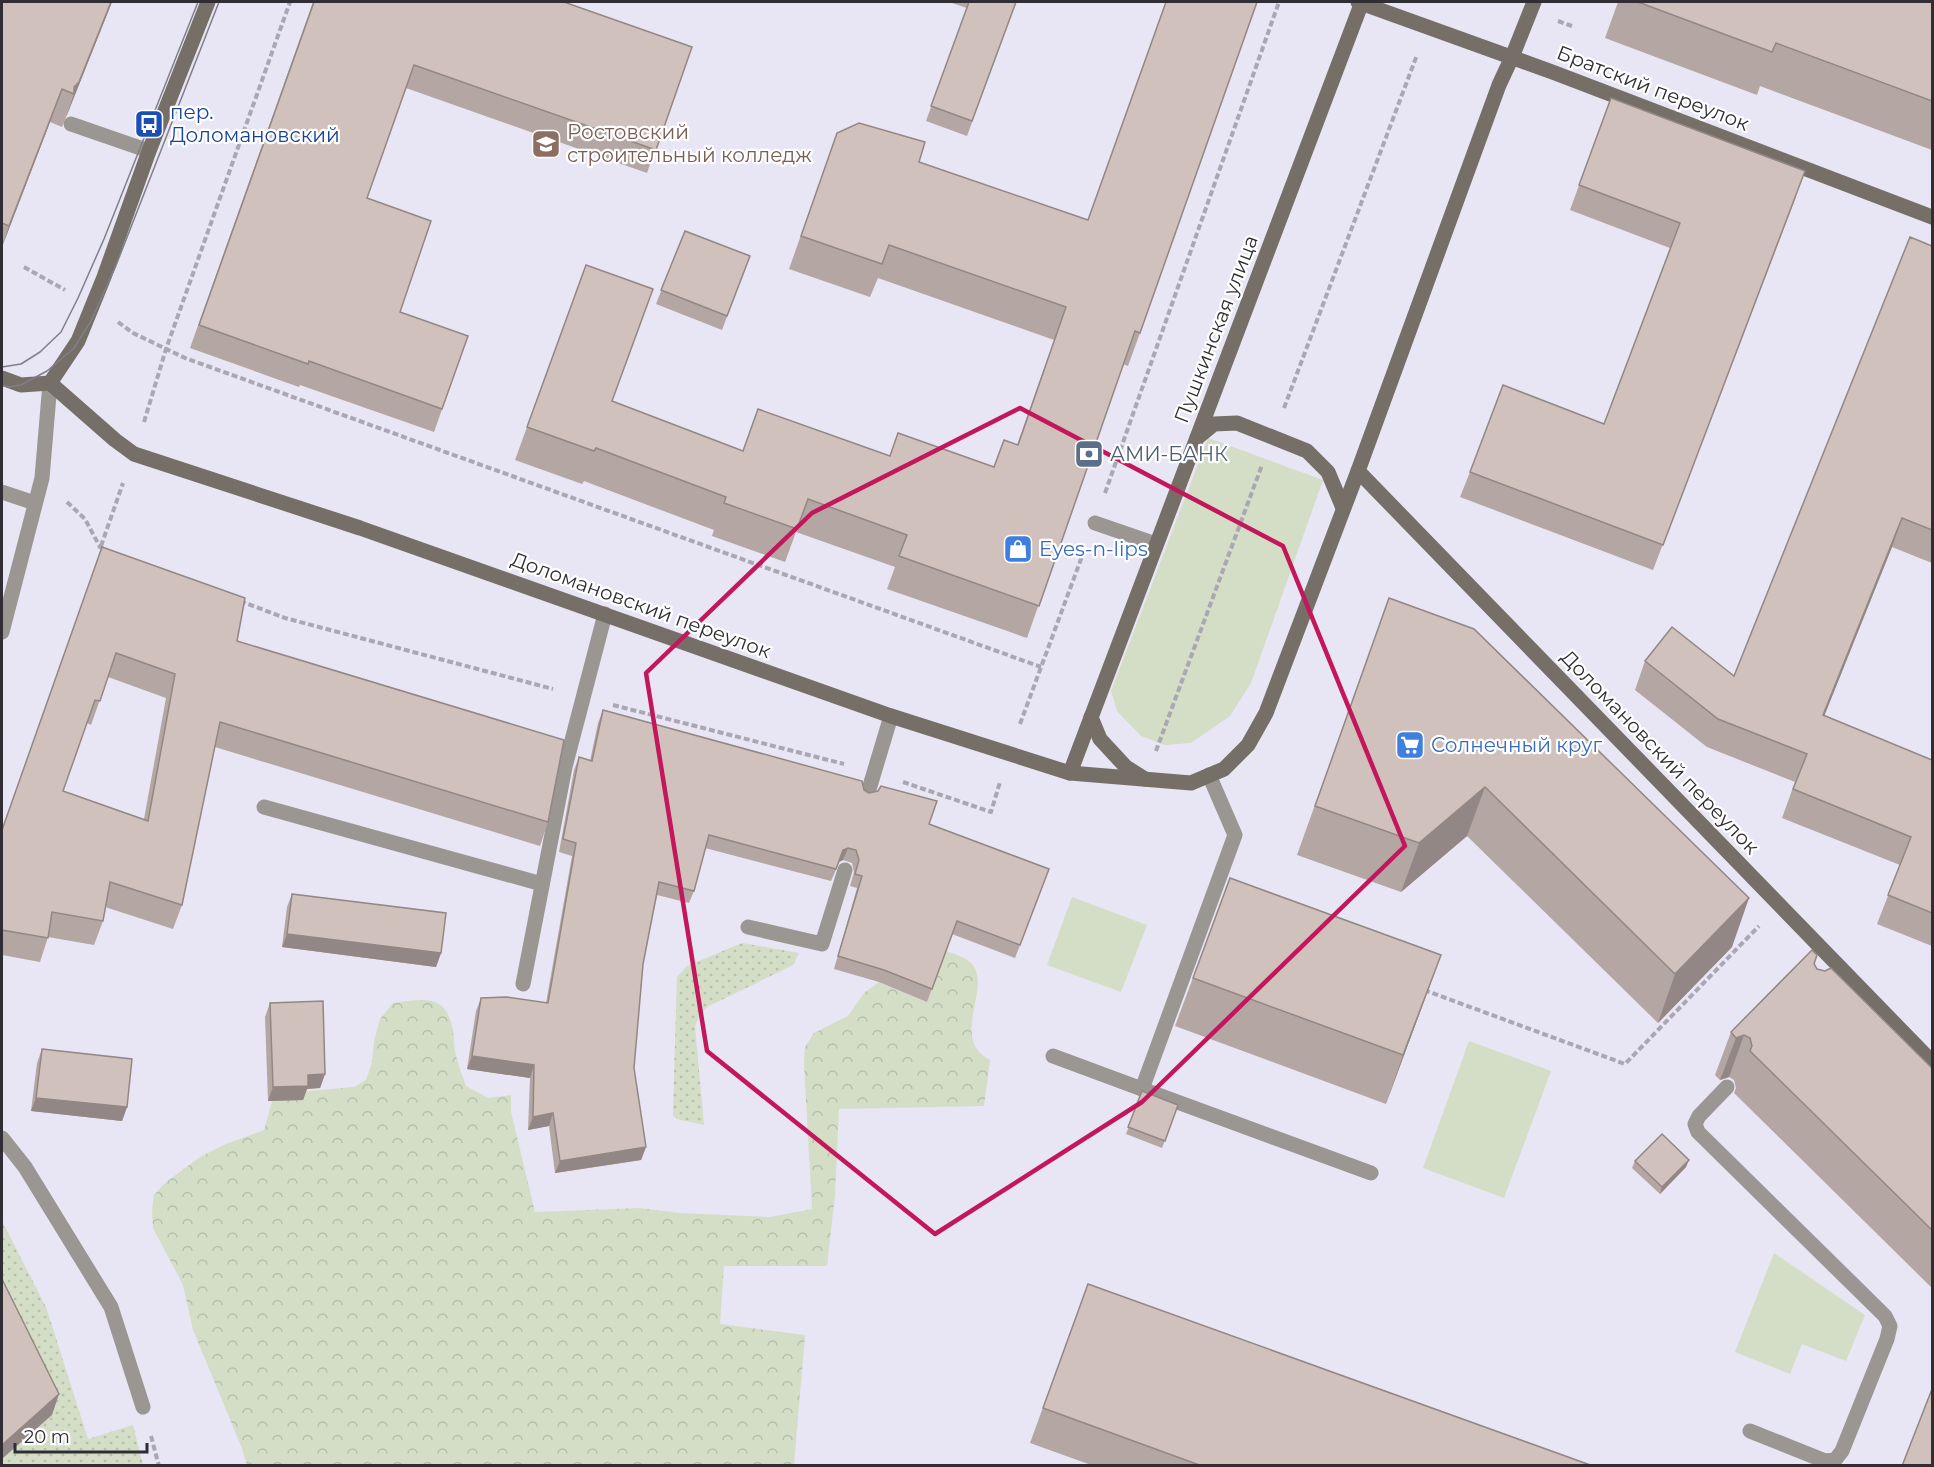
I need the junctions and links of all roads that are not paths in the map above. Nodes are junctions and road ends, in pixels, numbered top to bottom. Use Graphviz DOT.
graph roads {
  1 [pos="208,2"];
  2 [pos="1361,2"];
  3 [pos="1534,2"];
  4 [pos="1512,57"];
  5 [pos="70,124"];
  6 [pos="148,151"];
  7 [pos="1932,217"];
  8 [pos="2,378"];
  9 [pos="50,383"];
  10 [pos="1197,438"];
  11 [pos="1358,471"];
  12 [pos="2,492"];
  13 [pos="35,502"];
  14 [pos="1343,508"];
  15 [pos="1095,523"];
  16 [pos="1156,544"];
  17 [pos="605,614"];
  18 [pos="2,632"];
  19 [pos="891,716"];
  20 [pos="1091,717"];
  21 [pos="1070,773"];
  22 [pos="1209,775"];
  23 [pos="1148,780"];
  24 [pos="867,796"];
  25 [pos="264,807"];
  26 [pos="845,870"];
  27 [pos="542,884"];
  28 [pos="748,927"];
  29 [pos="523,984"];
  30 [pos="1053,1056"];
  31 [pos="1932,1062"];
  32 [pos="1727,1087"];
  33 [pos="1142,1089"];
  34 [pos="2,1138"];
  35 [pos="1371,1173"];
  36 [pos="143,1407"];
  37 [pos="1750,1431"];
  1 -- 6 [label="street"];
  2 -- 4 [label="street, Братский переулок"];
  2 -- 10 [label="street, Пушкинская улица"];
  3 -- 4 [label="street"];
  4 -- 7 [label="street, Братский переулок"];
  4 -- 11 [label="street"];
  5 -- 6 [label="lane"];
  6 -- 9 [label="street"];
  8 -- 9 [label="street"];
  9 -- 13 [label="lane"];
  9 -- 17 [label="street, Доломановский переулок"];
  10 -- 14 [label="street"];
  10 -- 16 [label="street, Пушкинская улица"];
  11 -- 14 [label="street"];
  11 -- 31 [label="street, Доломановский переулок"];
  12 -- 13 [label="lane"];
  13 -- 18 [label="lane"];
  14 -- 22 [label="street, Доломановский переулок"];
  15 -- 16 [label="lane"];
  16 -- 20 [label="street, Пушкинская улица"];
  17 -- 19 [label="street, Доломановский переулок"];
  17 -- 27 [label="lane"];
  19 -- 21 [label="street, Доломановский переулок"];
  19 -- 24 [label="lane"];
  20 -- 21 [label="street, Пушкинская улица"];
  20 -- 23 [label="street"];
  21 -- 23 [label="street, Доломановский переулок"];
  22 -- 23 [label="street, Доломановский переулок"];
  22 -- 33 [label="lane"];
  25 -- 27 [label="lane"];
  26 -- 28 [label="lane"];
  27 -- 29 [label="lane"];
  30 -- 33 [label="lane"];
  32 -- 37 [label="lane"];
  33 -- 35 [label="lane"];
  34 -- 36 [label="lane"];
}
